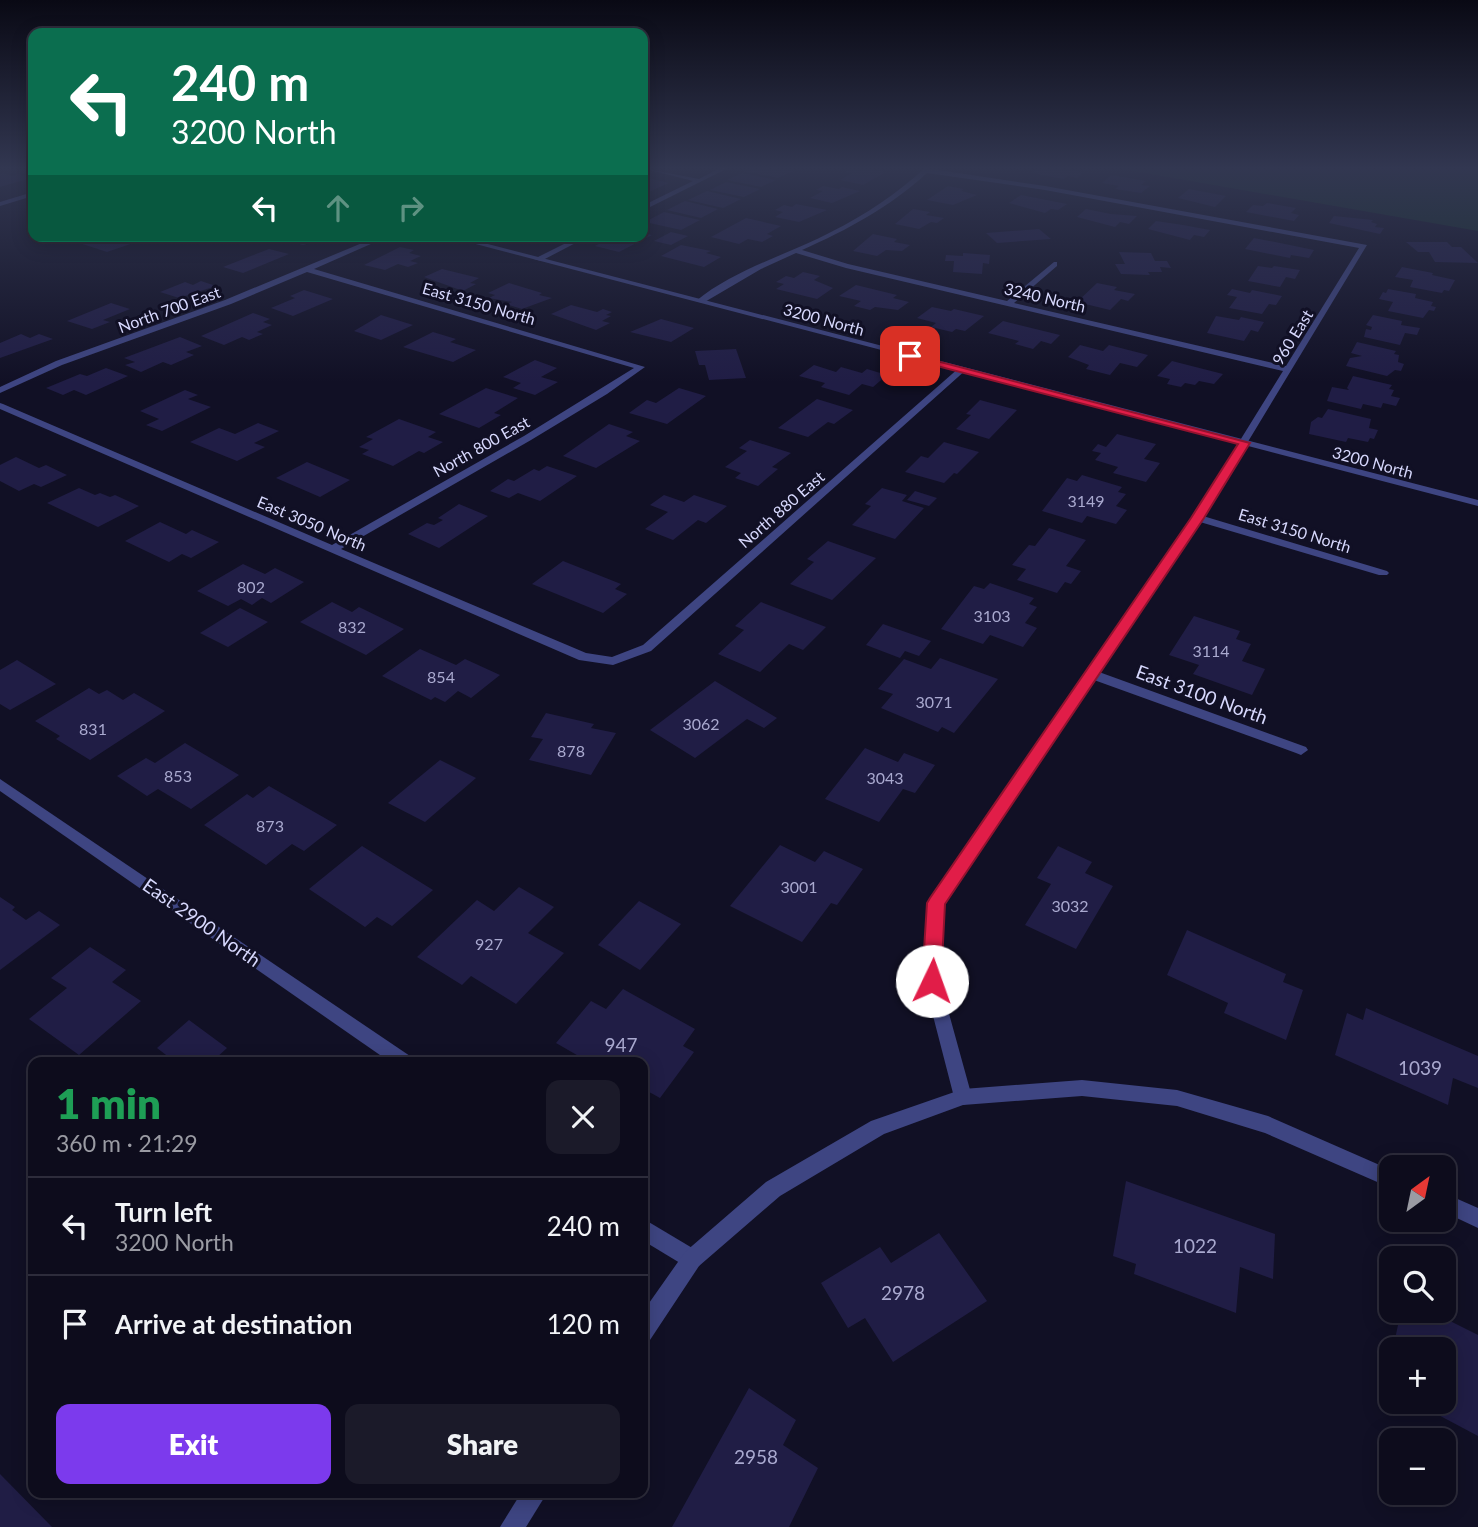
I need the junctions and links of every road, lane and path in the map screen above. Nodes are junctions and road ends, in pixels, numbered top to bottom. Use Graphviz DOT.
graph roads {
  1 [pos="821,239"];
  2 [pos="1322,239"];
  3 [pos="372,242"];
  4 [pos="471,242"];
  5 [pos="573,242"];
  6 [pos="796,251"];
  7 [pos="538,259"];
  8 [pos="1054,264"];
  9 [pos="307,269"];
  10 [pos="700,301"];
  11 [pos="1009,303"];
  12 [pos="641,367"];
  13 [pos="962,369"];
  14 [pos="1288,369"];
  15 [pos="0,390"];
  16 [pos="0,406"];
  17 [pos="1244,443"];
  18 [pos="1478,503"];
  19 [pos="1197,518"];
  20 [pos="333,549"];
  21 [pos="1383,573"];
  22 [pos="613,661"];
  23 [pos="1091,674"];
  24 [pos="1301,750"];
  25 [pos="0,784"];
  26 [pos="397,1057"];
  27 [pos="963,1097"];
  28 [pos="1379,1174"];
  29 [pos="1456,1208"];
  30 [pos="1478,1218"];
  31 [pos="648,1232"];
  32 [pos="692,1259"];
  33 [pos="648,1323"];
  34 [pos="532,1498"];
  35 [pos="512,1527"];
  1 -- 6 [label="street"];
  2 -- 14 [label="street, 960 East"];
  3 -- 9 [label="street, North 700 East"];
  4 -- 7 [label="street, 3200 North"];
  5 -- 7 [label="street"];
  6 -- 10 [label="street"];
  6 -- 11 [label="street, 3240 North"];
  7 -- 10 [label="street, 3200 North"];
  8 -- 11 [label="street"];
  9 -- 12 [label="street, East 3150 North"];
  9 -- 15 [label="street, North 700 East"];
  10 -- 13 [label="street, 3200 North"];
  11 -- 14 [label="street, 3240 North"];
  12 -- 20 [label="street, North 800 East"];
  13 -- 17 [label="street, 3200 North"];
  13 -- 22 [label="street, North 880 East"];
  14 -- 17 [label="street, 960 East"];
  16 -- 20 [label="street, East 3050 North"];
  17 -- 18 [label="street, 3200 North"];
  17 -- 19 [label="street, 960 East"];
  19 -- 21 [label="street, East 3150 North"];
  19 -- 23 [label="street, 960 East"];
  20 -- 22 [label="street, East 3050 North"];
  23 -- 24 [label="street, East 3100 North"];
  23 -- 27 [label="street, 960 East"];
  25 -- 26 [label="street, East 2900 North"];
  27 -- 28 [label="street"];
  27 -- 32 [label="street"];
  29 -- 30 [label="street"];
  31 -- 32 [label="street"];
  32 -- 33 [label="street"];
  34 -- 35 [label="street"];
}
